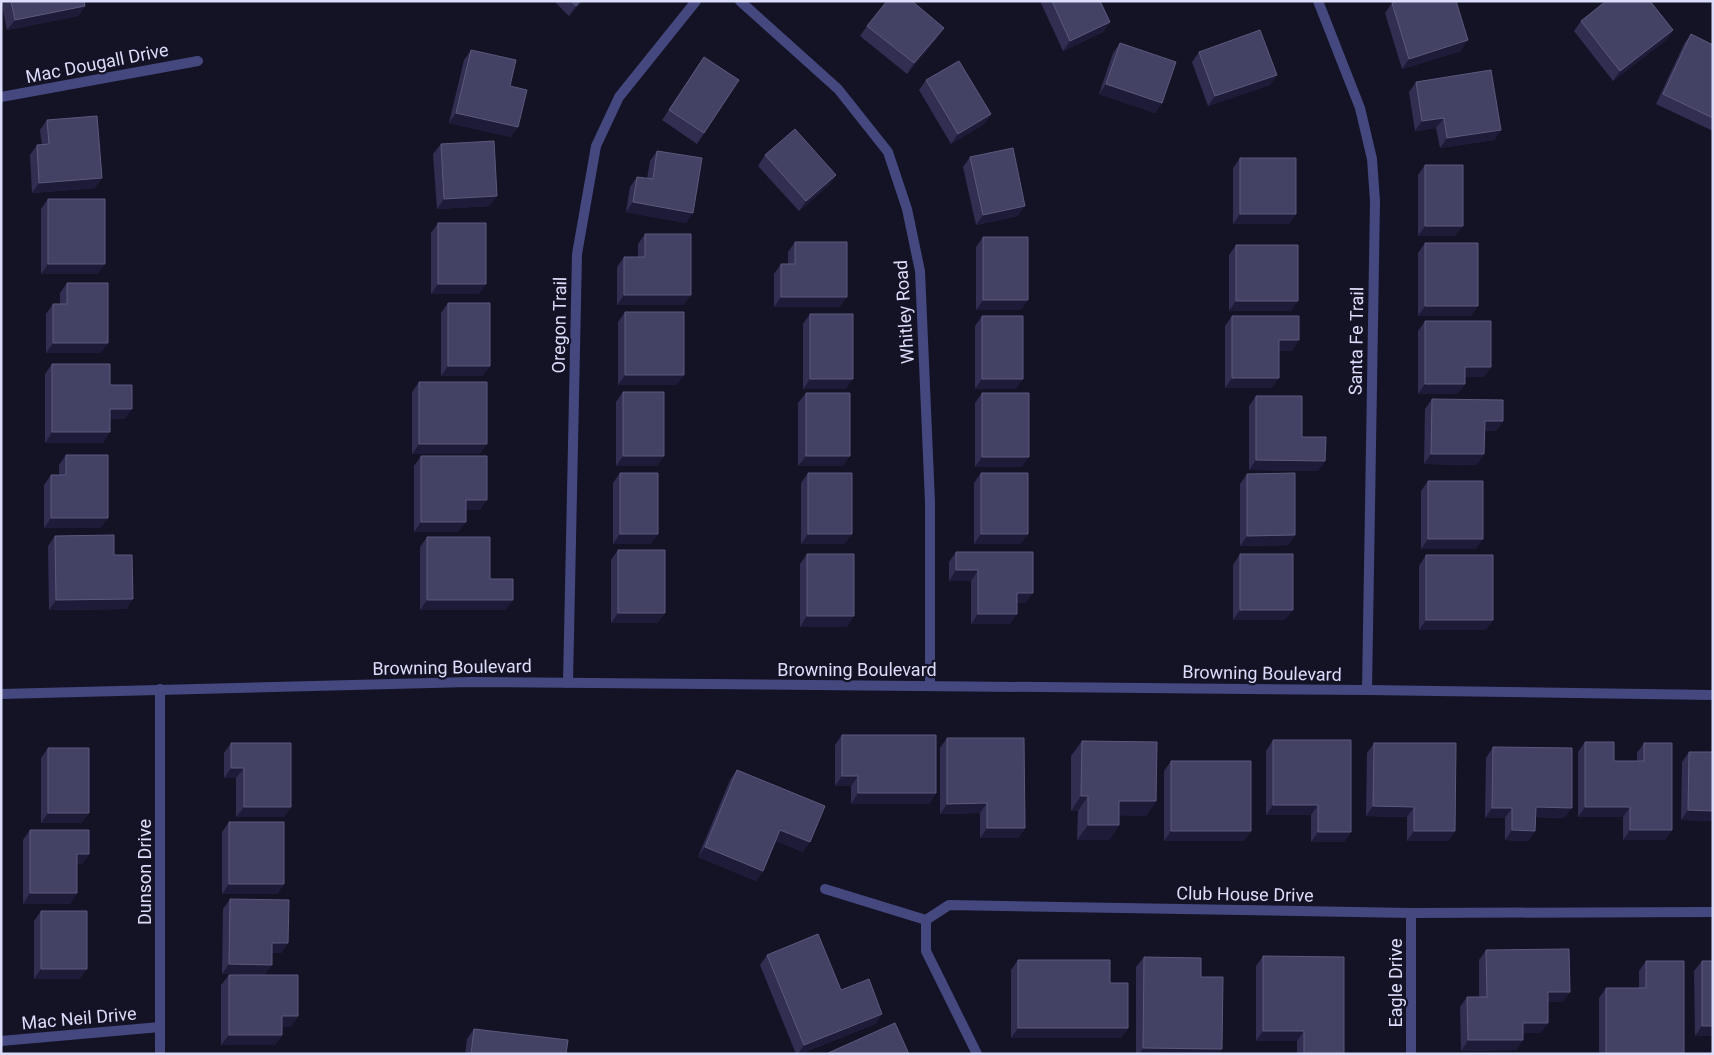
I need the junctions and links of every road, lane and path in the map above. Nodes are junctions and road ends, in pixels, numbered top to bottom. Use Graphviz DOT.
graph roads {
  1 [pos="696,1"];
  2 [pos="740,1"];
  3 [pos="1318,1"];
  4 [pos="198,61"];
  5 [pos="1,98"];
  6 [pos="568,683"];
  7 [pos="930,686"];
  8 [pos="160,690"];
  9 [pos="1367,690"];
  10 [pos="1,694"];
  11 [pos="1713,696"];
  12 [pos="825,889"];
  13 [pos="1713,912"];
  14 [pos="1411,913"];
  15 [pos="926,920"];
  16 [pos="160,1027"];
  17 [pos="1,1041"];
  18 [pos="160,1054"];
  19 [pos="977,1054"];
  20 [pos="1411,1054"];
  1 -- 6 [label="street, Oregon Trail"];
  2 -- 7 [label="street, Whitley Road"];
  3 -- 9 [label="street, Santa Fe Trail"];
  4 -- 5 [label="street, Mac Dougall Drive"];
  6 -- 7 [label="street, Browning Boulevard"];
  6 -- 8 [label="street, Browning Boulevard"];
  7 -- 9 [label="street, Browning Boulevard"];
  8 -- 10 [label="street, Browning Boulevard"];
  8 -- 16 [label="street, Dunson Drive"];
  9 -- 11 [label="street, Browning Boulevard"];
  12 -- 15 [label="street"];
  13 -- 14 [label="street, Club House Drive"];
  14 -- 15 [label="street, Club House Drive"];
  14 -- 20 [label="street, Eagle Drive"];
  15 -- 19 [label="street"];
  16 -- 17 [label="street, Mac Neil Drive"];
  16 -- 18 [label="street, Dunson Drive"];
}
